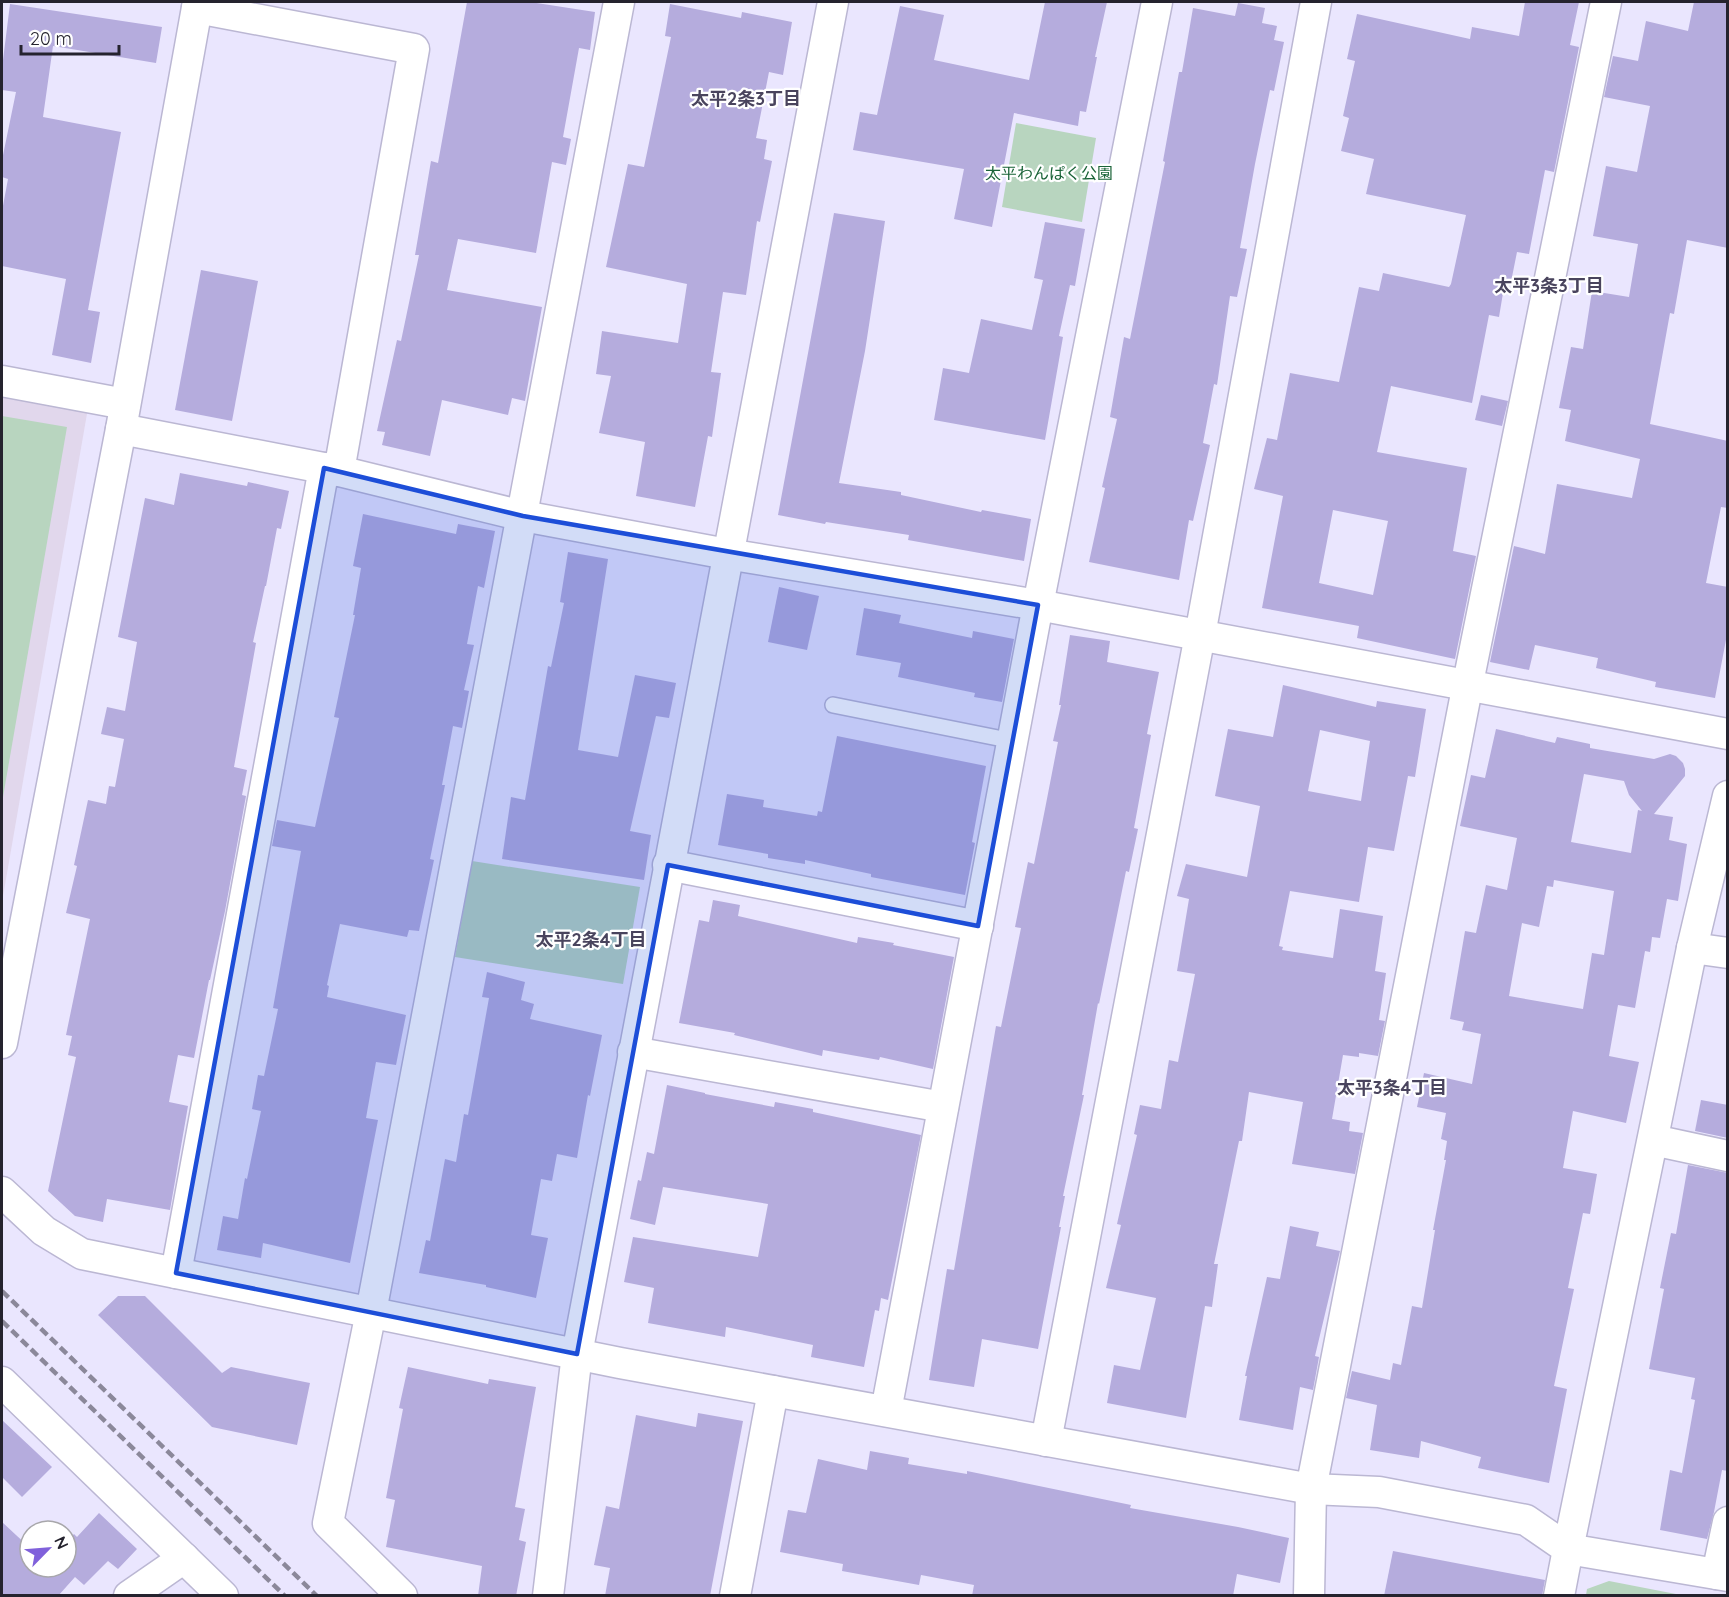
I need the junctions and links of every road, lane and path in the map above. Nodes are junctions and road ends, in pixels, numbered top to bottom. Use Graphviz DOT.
graph roads {
  1 [pos="620,2"];
  2 [pos="833,2"];
  3 [pos="1157,2"];
  4 [pos="1316,2"];
  5 [pos="1606,2"];
  6 [pos="197,5"];
  7 [pos="2,381"];
  8 [pos="123,417"];
  9 [pos="332,469"];
  10 [pos="523,516"];
  11 [pos="727,554"];
  12 [pos="1038,605"];
  13 [pos="1200,635"];
  14 [pos="1467,685"];
  15 [pos="832,705"];
  16 [pos="1728,734"];
  17 [pos="1013,741"];
  18 [pos="1728,796"];
  19 [pos="668,865"];
  20 [pos="978,926"];
  21 [pos="1692,948"];
  22 [pos="1728,953"];
  23 [pos="2,1044"];
  24 [pos="633,1052"];
  25 [pos="944,1107"];
  26 [pos="1653,1140"];
  27 [pos="1728,1156"];
  28 [pos="2,1192"];
  29 [pos="176,1273"];
  30 [pos="371,1312"];
  31 [pos="577,1354"];
  32 [pos="2,1382"];
  33 [pos="773,1391"];
  34 [pos="886,1411"];
  35 [pos="1046,1441"];
  36 [pos="1311,1489"];
  37 [pos="1728,1522"];
  38 [pos="1568,1549"];
  39 [pos="184,1558"];
  40 [pos="1722,1575"];
  41 [pos="744,1594"];
  42 [pos="129,1596"];
  43 [pos="223,1596"];
  44 [pos="402,1596"];
  45 [pos="548,1596"];
  46 [pos="1309,1596"];
  47 [pos="1559,1596"];
  1 -- 10 [label="street"];
  2 -- 11 [label="street"];
  3 -- 12 [label="street"];
  4 -- 13 [label="street"];
  5 -- 14 [label="street"];
  6 -- 8 [label="street"];
  6 -- 9 [label="street"];
  7 -- 8 [label="street"];
  8 -- 9 [label="street"];
  8 -- 23 [label="street"];
  9 -- 10 [label="street"];
  9 -- 29 [label="street"];
  10 -- 11 [label="street"];
  10 -- 30 [label="street"];
  11 -- 12 [label="street"];
  11 -- 19 [label="street"];
  12 -- 13 [label="street"];
  12 -- 17 [label="street"];
  13 -- 14 [label="street"];
  13 -- 35 [label="street"];
  14 -- 16 [label="street"];
  14 -- 36 [label="street"];
  15 -- 17 [label="lane"];
  17 -- 20 [label="street"];
  18 -- 21 [label="street"];
  19 -- 20 [label="street"];
  19 -- 24 [label="street"];
  20 -- 25 [label="street"];
  21 -- 22 [label="street"];
  21 -- 26 [label="street"];
  24 -- 25 [label="street"];
  24 -- 31 [label="street"];
  25 -- 34 [label="street"];
  26 -- 27 [label="street"];
  26 -- 38 [label="street"];
  28 -- 29 [label="street"];
  29 -- 30 [label="street"];
  30 -- 31 [label="street"];
  30 -- 44 [label="street"];
  31 -- 33 [label="street"];
  31 -- 45 [label="street"];
  32 -- 39 [label="street"];
  33 -- 34 [label="street"];
  33 -- 41 [label="street"];
  34 -- 35 [label="street"];
  35 -- 36 [label="street"];
  36 -- 38 [label="street"];
  36 -- 46 [label="street"];
  37 -- 40 [label="street"];
  38 -- 40 [label="street"];
  38 -- 47 [label="street"];
  39 -- 42 [label="street"];
  39 -- 43 [label="street"];
}
